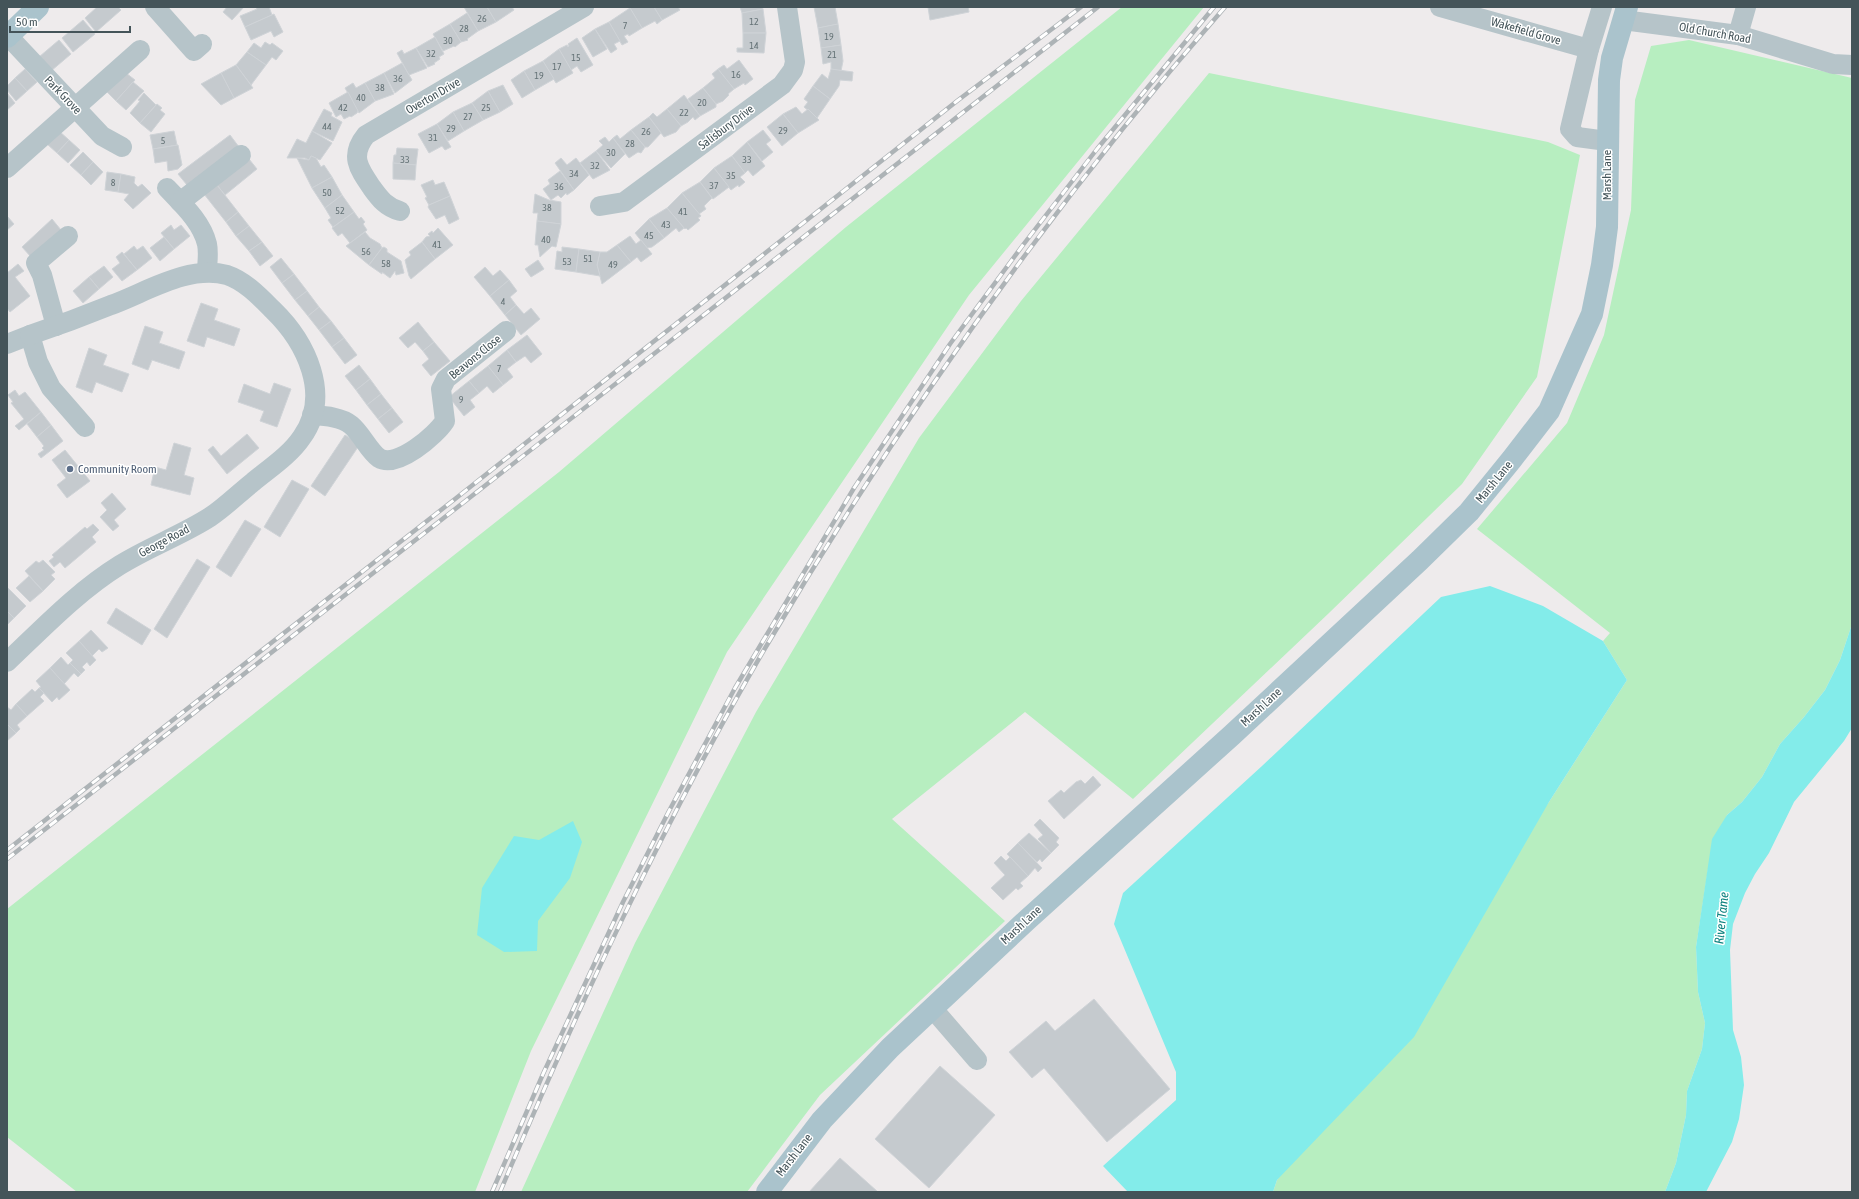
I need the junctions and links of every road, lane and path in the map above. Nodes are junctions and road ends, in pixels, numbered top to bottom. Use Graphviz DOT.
graph roads {
  1 [pos="38,7"];
  2 [pos="155,7"];
  3 [pos="584,7"];
  4 [pos="787,7"];
  5 [pos="1440,7"];
  6 [pos="1602,7"];
  7 [pos="1746,7"];
  8 [pos="1625,13"];
  9 [pos="1738,35"];
  10 [pos="8,37"];
  11 [pos="202,44"];
  12 [pos="1589,49"];
  13 [pos="140,50"];
  14 [pos="1852,65"];
  15 [pos="75,108"];
  16 [pos="1607,142"];
  17 [pos="122,148"];
  18 [pos="241,155"];
  19 [pos="8,168"];
  20 [pos="600,206"];
  21 [pos="400,211"];
  22 [pos="68,236"];
  23 [pos="207,272"];
  24 [pos="56,326"];
  25 [pos="506,331"];
  26 [pos="30,335"];
  27 [pos="7,344"];
  28 [pos="312,415"];
  29 [pos="85,427"];
  30 [pos="7,662"];
  31 [pos="933,1009"];
  32 [pos="977,1060"];
  33 [pos="766,1192"];
  1 -- 10 [label="main road"];
  2 -- 11 [label="street"];
  3 -- 21 [label="street, Overton Drive"];
  4 -- 20 [label="street, Salisbury Drive"];
  5 -- 12 [label="street, Wakefield Grove"];
  6 -- 12 [label="street, Marsh Lane"];
  7 -- 9 [label="street"];
  8 -- 9 [label="street, Old Church Road"];
  8 -- 16 [label="main road, Marsh Lane"];
  9 -- 14 [label="street, Old Church Road"];
  10 -- 15 [label="street, Park Grove"];
  12 -- 16 [label="street, Marsh Lane"];
  13 -- 15 [label="street"];
  15 -- 17 [label="street, Park Grove"];
  15 -- 19 [label="street"];
  16 -- 31 [label="main road, Marsh Lane"];
  18 -- 23 [label="street"];
  22 -- 24 [label="street"];
  23 -- 24 [label="street, George Road"];
  23 -- 28 [label="street, George Road"];
  24 -- 26 [label="street, George Road"];
  25 -- 28 [label="street, Beavons Close"];
  26 -- 27 [label="street, George Road"];
  26 -- 29 [label="street"];
  28 -- 30 [label="street, George Road"];
  31 -- 32 [label="street"];
  31 -- 33 [label="main road, Marsh Lane"];
}
